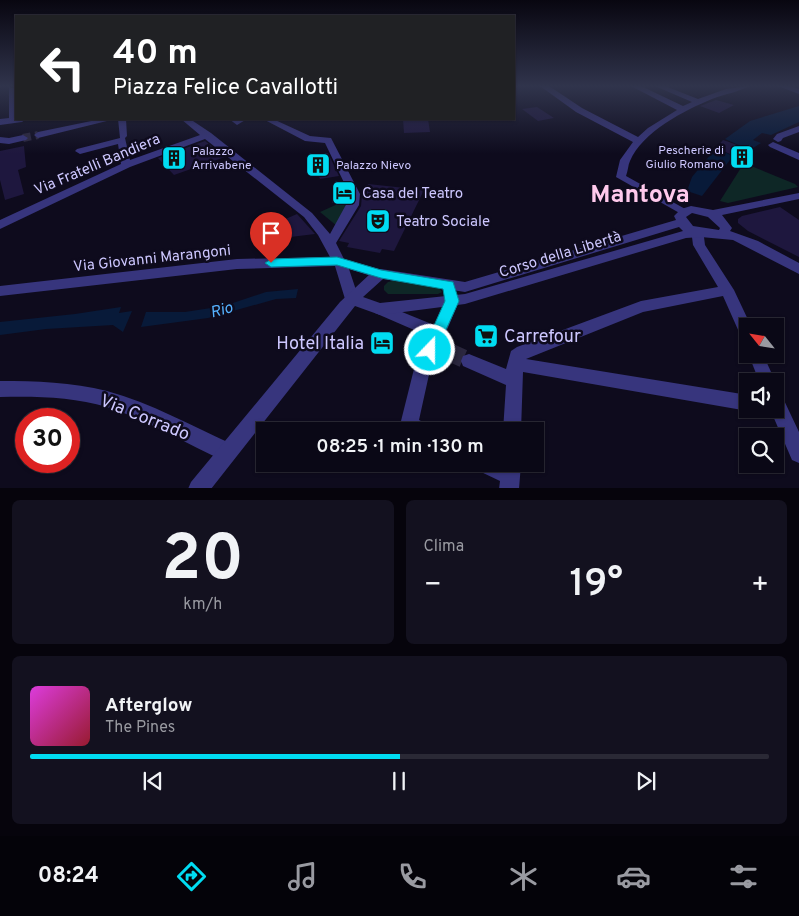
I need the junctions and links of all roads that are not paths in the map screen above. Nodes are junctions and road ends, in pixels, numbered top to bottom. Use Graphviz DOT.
graph roads {
  1 [pos="577,109"];
  2 [pos="682,110"];
  3 [pos="15,120"];
  4 [pos="106,120"];
  5 [pos="122,120"];
  6 [pos="186,120"];
  7 [pos="269,120"];
  8 [pos="0,122"];
  9 [pos="798,131"];
  10 [pos="38,135"];
  11 [pos="208,135"];
  12 [pos="23,138"];
  13 [pos="123,138"];
  14 [pos="0,140"];
  15 [pos="638,141"];
  16 [pos="80,151"];
  17 [pos="799,157"];
  18 [pos="126,165"];
  19 [pos="355,194"];
  20 [pos="799,196"];
  21 [pos="338,202"];
  22 [pos="711,214"];
  23 [pos="682,217"];
  24 [pos="0,224"];
  25 [pos="700,232"];
  26 [pos="723,232"];
  27 [pos="330,244"];
  28 [pos="337,261"];
  29 [pos="799,269"];
  30 [pos="381,274"];
  31 [pos="727,290"];
  32 [pos="0,291"];
  33 [pos="456,293"];
  34 [pos="348,303"];
  35 [pos="380,308"];
  36 [pos="740,318"];
  37 [pos="434,348"];
  38 [pos="469,361"];
  39 [pos="514,372"];
  40 [pos="0,389"];
  41 [pos="739,403"];
  42 [pos="782,418"];
  43 [pos="410,422"];
  44 [pos="512,422"];
  45 [pos="227,452"];
  46 [pos="799,453"];
  47 [pos="198,488"];
  1 -- 15 [label="street"];
  2 -- 15 [label="street"];
  3 -- 8 [label="street"];
  4 -- 10 [label="street"];
  5 -- 13 [label="street"];
  6 -- 11 [label="street"];
  7 -- 19 [label="street"];
  9 -- 17 [label="street"];
  11 -- 18 [label="street, Via Fratelli Bandiera"];
  11 -- 27 [label="street"];
  12 -- 14 [label="street"];
  13 -- 16 [label="street"];
  13 -- 18 [label="street"];
  15 -- 23 [label="street"];
  18 -- 24 [label="street, Via Fratelli Bandiera"];
  19 -- 21 [label="street"];
  19 -- 27 [label="street"];
  20 -- 22 [label="street"];
  22 -- 23 [label="street"];
  22 -- 26 [label="street"];
  23 -- 25 [label="street"];
  23 -- 33 [label="street, Corso della Libertà"];
  25 -- 26 [label="street, Corso della Libertà"];
  25 -- 31 [label="street"];
  25 -- 33 [label="street, Corso della Libertà"];
  26 -- 29 [label="street"];
  27 -- 28 [label="street"];
  28 -- 30 [label="street, Via Giovanni Marangoni"];
  28 -- 32 [label="street, Via Giovanni Marangoni"];
  28 -- 34 [label="street"];
  30 -- 33 [label="street, Via Giovanni Marangoni"];
  30 -- 34 [label="street"];
  31 -- 36 [label="street"];
  31 -- 39 [label="street"];
  33 -- 35 [label="street"];
  33 -- 37 [label="street"];
  34 -- 35 [label="street"];
  34 -- 45 [label="street"];
  35 -- 37 [label="street"];
  37 -- 43 [label="street"];
  38 -- 39 [label="street"];
  39 -- 41 [label="street"];
  39 -- 44 [label="street"];
  40 -- 45 [label="street, Via Corrado"];
  42 -- 46 [label="street"];
  45 -- 47 [label="street"];
}
